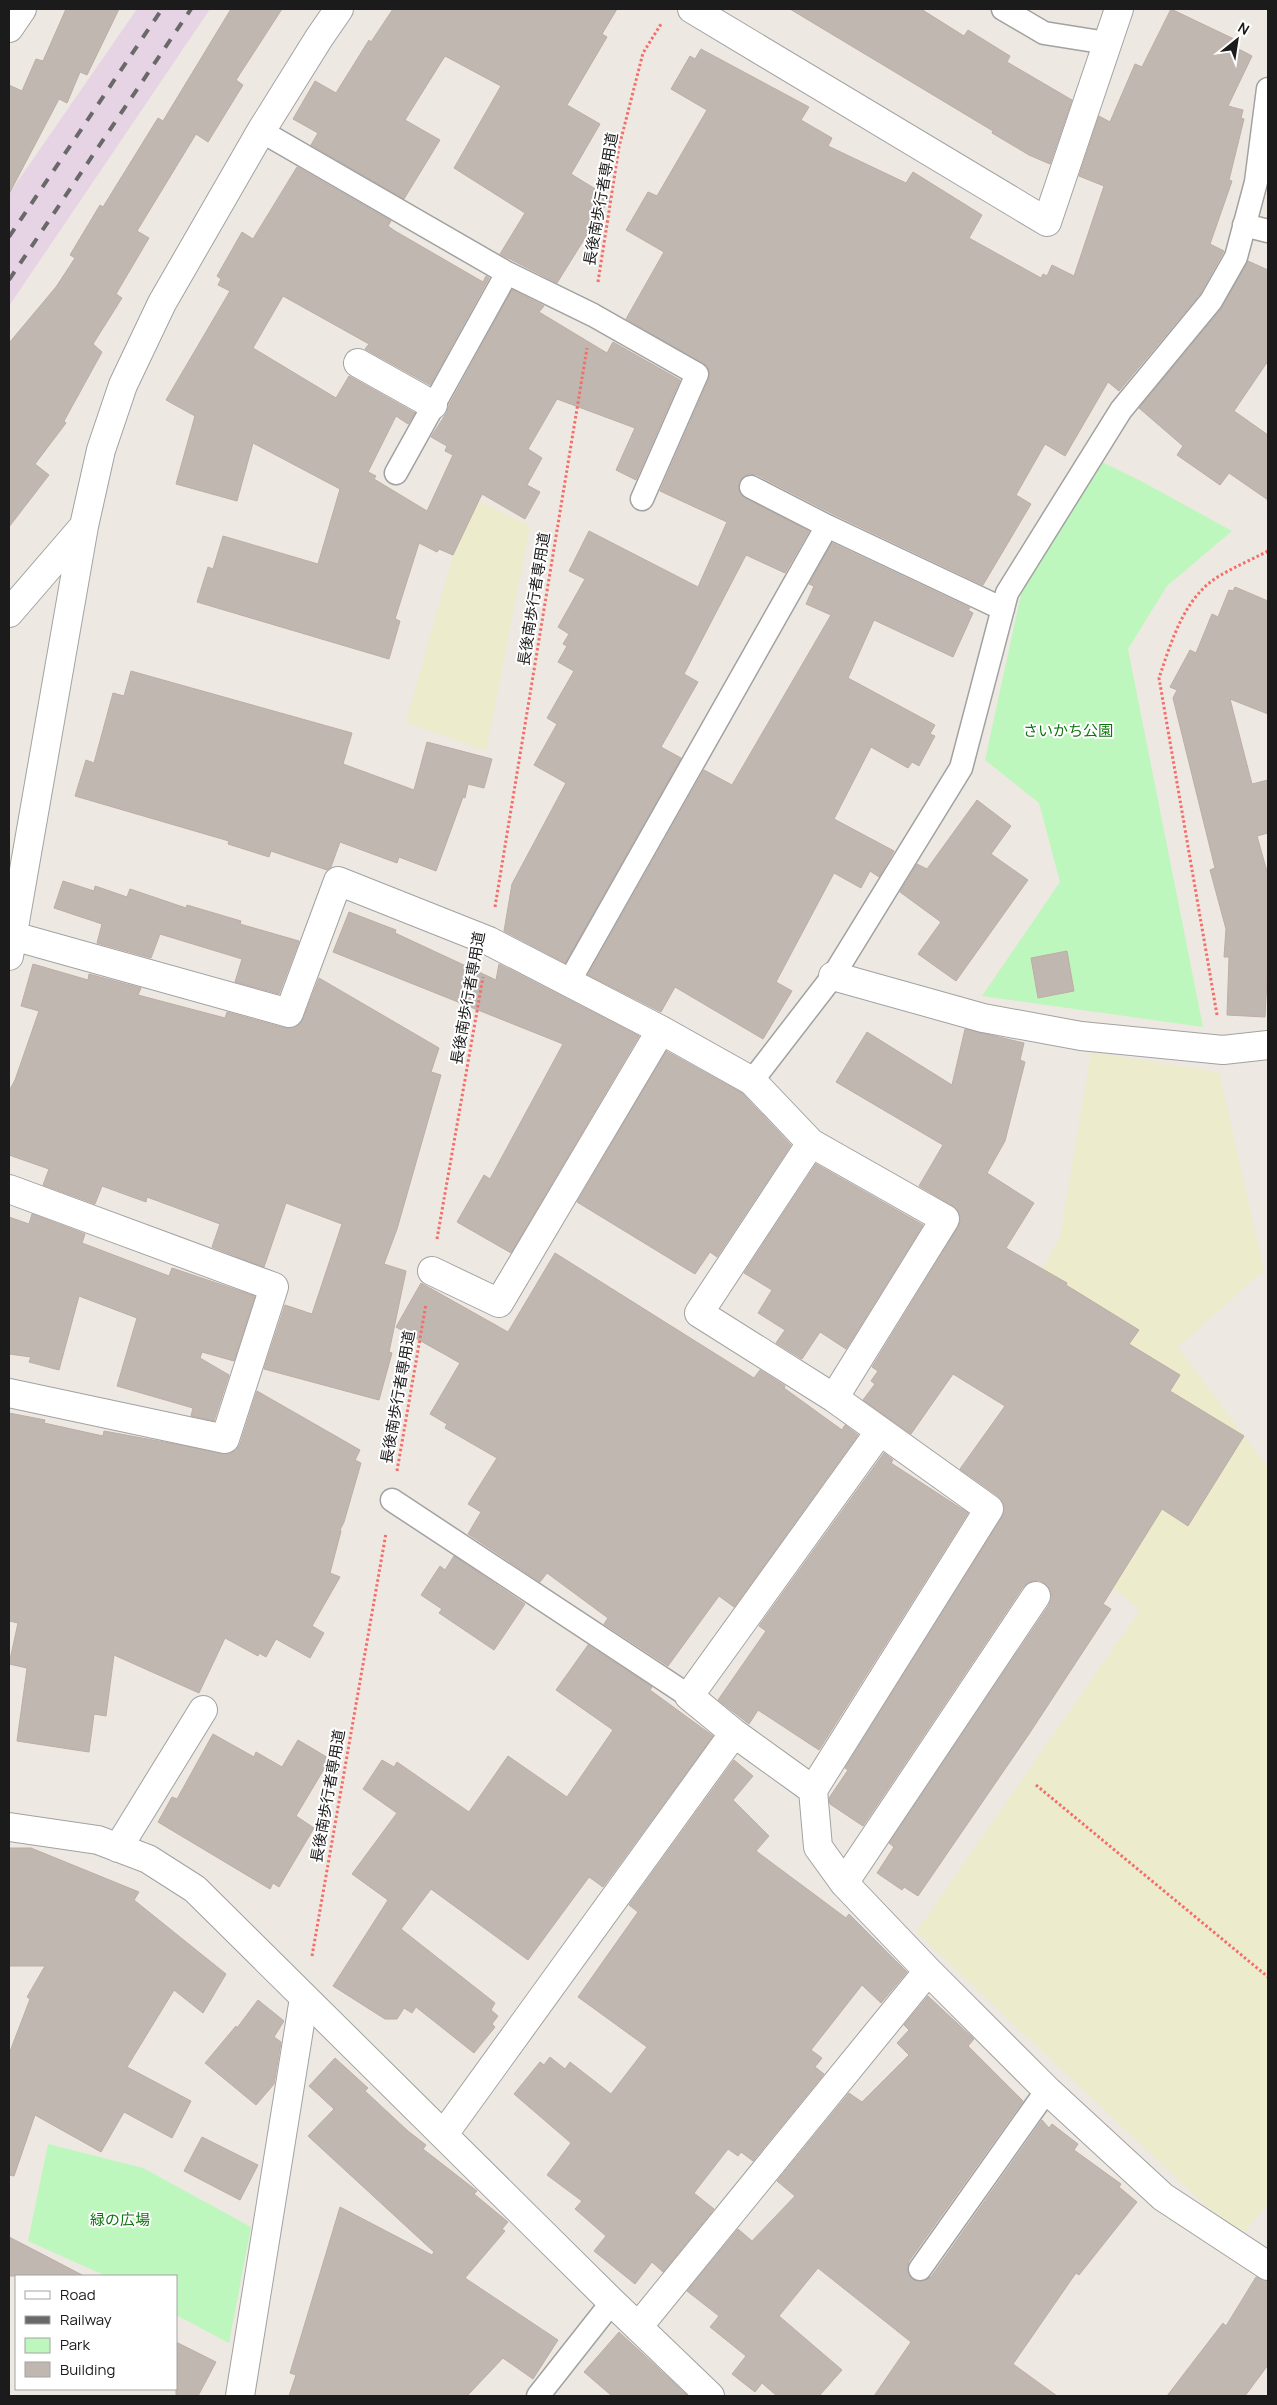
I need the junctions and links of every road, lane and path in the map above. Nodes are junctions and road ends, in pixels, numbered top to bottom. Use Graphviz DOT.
graph roads {
  1 [pos="22,9"];
  2 [pos="339,9"];
  3 [pos="1003,9"];
  4 [pos="1119,9"];
  5 [pos="696,10"];
  6 [pos="666,16"];
  7 [pos="9,28"];
  8 [pos="1107,43"];
  9 [pos="1268,89"];
  10 [pos="261,131"];
  11 [pos="1244,225"];
  12 [pos="1268,231"];
  13 [pos="507,273"];
  14 [pos="592,315"];
  15 [pos="358,363"];
  16 [pos="433,405"];
  17 [pos="396,473"];
  18 [pos="751,487"];
  19 [pos="642,499"];
  20 [pos="84,526"];
  21 [pos="827,526"];
  22 [pos="1268,551"];
  23 [pos="1004,609"];
  24 [pos="9,613"];
  25 [pos="489,941"];
  26 [pos="11,946"];
  27 [pos="833,976"];
  28 [pos="569,982"];
  29 [pos="661,1030"];
  30 [pos="1268,1045"];
  31 [pos="1224,1050"];
  32 [pos="752,1081"];
  33 [pos="811,1143"];
  34 [pos="9,1188"];
  35 [pos="432,1271"];
  36 [pos="9,1393"];
  37 [pos="834,1398"];
  38 [pos="880,1430"];
  39 [pos="392,1500"];
  40 [pos="1036,1596"];
  41 [pos="689,1696"];
  42 [pos="203,1710"];
  43 [pos="734,1733"];
  44 [pos="1036,1785"];
  45 [pos="813,1790"];
  46 [pos="9,1827"];
  47 [pos="118,1848"];
  48 [pos="844,1882"];
  49 [pos="928,1971"];
  50 [pos="1268,1977"];
  51 [pos="304,1998"];
  52 [pos="1047,2090"];
  53 [pos="444,2134"];
  54 [pos="1268,2266"];
  55 [pos="920,2269"];
  56 [pos="612,2302"];
  57 [pos="638,2327"];
  58 [pos="240,2396"];
  59 [pos="538,2396"];
  60 [pos="710,2396"];
  1 -- 7 [label="street"];
  2 -- 10 [label="street"];
  3 -- 8 [label="lane"];
  4 -- 8 [label="street"];
  5 -- 8 [label="street"];
  6 -- 14 [label="path, 長後南歩行者専用道"];
  9 -- 11 [label="lane"];
  10 -- 13 [label="lane"];
  10 -- 20 [label="street"];
  11 -- 12 [label="lane"];
  11 -- 23 [label="lane"];
  13 -- 14 [label="lane"];
  13 -- 16 [label="lane"];
  14 -- 19 [label="lane"];
  14 -- 25 [label="path, 長後南歩行者専用道"];
  15 -- 16 [label="street"];
  16 -- 17 [label="lane"];
  18 -- 21 [label="lane"];
  20 -- 24 [label="street"];
  20 -- 26 [label="street"];
  21 -- 23 [label="lane"];
  21 -- 28 [label="lane"];
  22 -- 31 [label="path"];
  23 -- 27 [label="lane"];
  25 -- 26 [label="street"];
  25 -- 28 [label="street"];
  25 -- 35 [label="path, 長後南歩行者専用道"];
  27 -- 31 [label="street"];
  27 -- 32 [label="lane"];
  28 -- 29 [label="street"];
  29 -- 32 [label="street"];
  29 -- 35 [label="street"];
  30 -- 31 [label="street"];
  32 -- 33 [label="street"];
  33 -- 37 [label="street"];
  33 -- 37 [label="street"];
  34 -- 36 [label="street"];
  35 -- 39 [label="path, 長後南歩行者専用道"];
  37 -- 38 [label="street"];
  38 -- 41 [label="street"];
  38 -- 45 [label="street"];
  39 -- 41 [label="lane"];
  39 -- 51 [label="path, 長後南歩行者専用道"];
  40 -- 48 [label="street"];
  41 -- 43 [label="street"];
  42 -- 47 [label="street"];
  43 -- 45 [label="street"];
  43 -- 53 [label="street"];
  44 -- 50 [label="path"];
  45 -- 48 [label="street"];
  46 -- 47 [label="street"];
  47 -- 51 [label="street"];
  48 -- 49 [label="street"];
  49 -- 52 [label="street"];
  49 -- 57 [label="street"];
  51 -- 53 [label="street"];
  51 -- 58 [label="street"];
  52 -- 54 [label="street"];
  52 -- 55 [label="lane"];
  53 -- 56 [label="street"];
  56 -- 57 [label="street"];
  56 -- 59 [label="lane"];
  57 -- 60 [label="street"];
}
